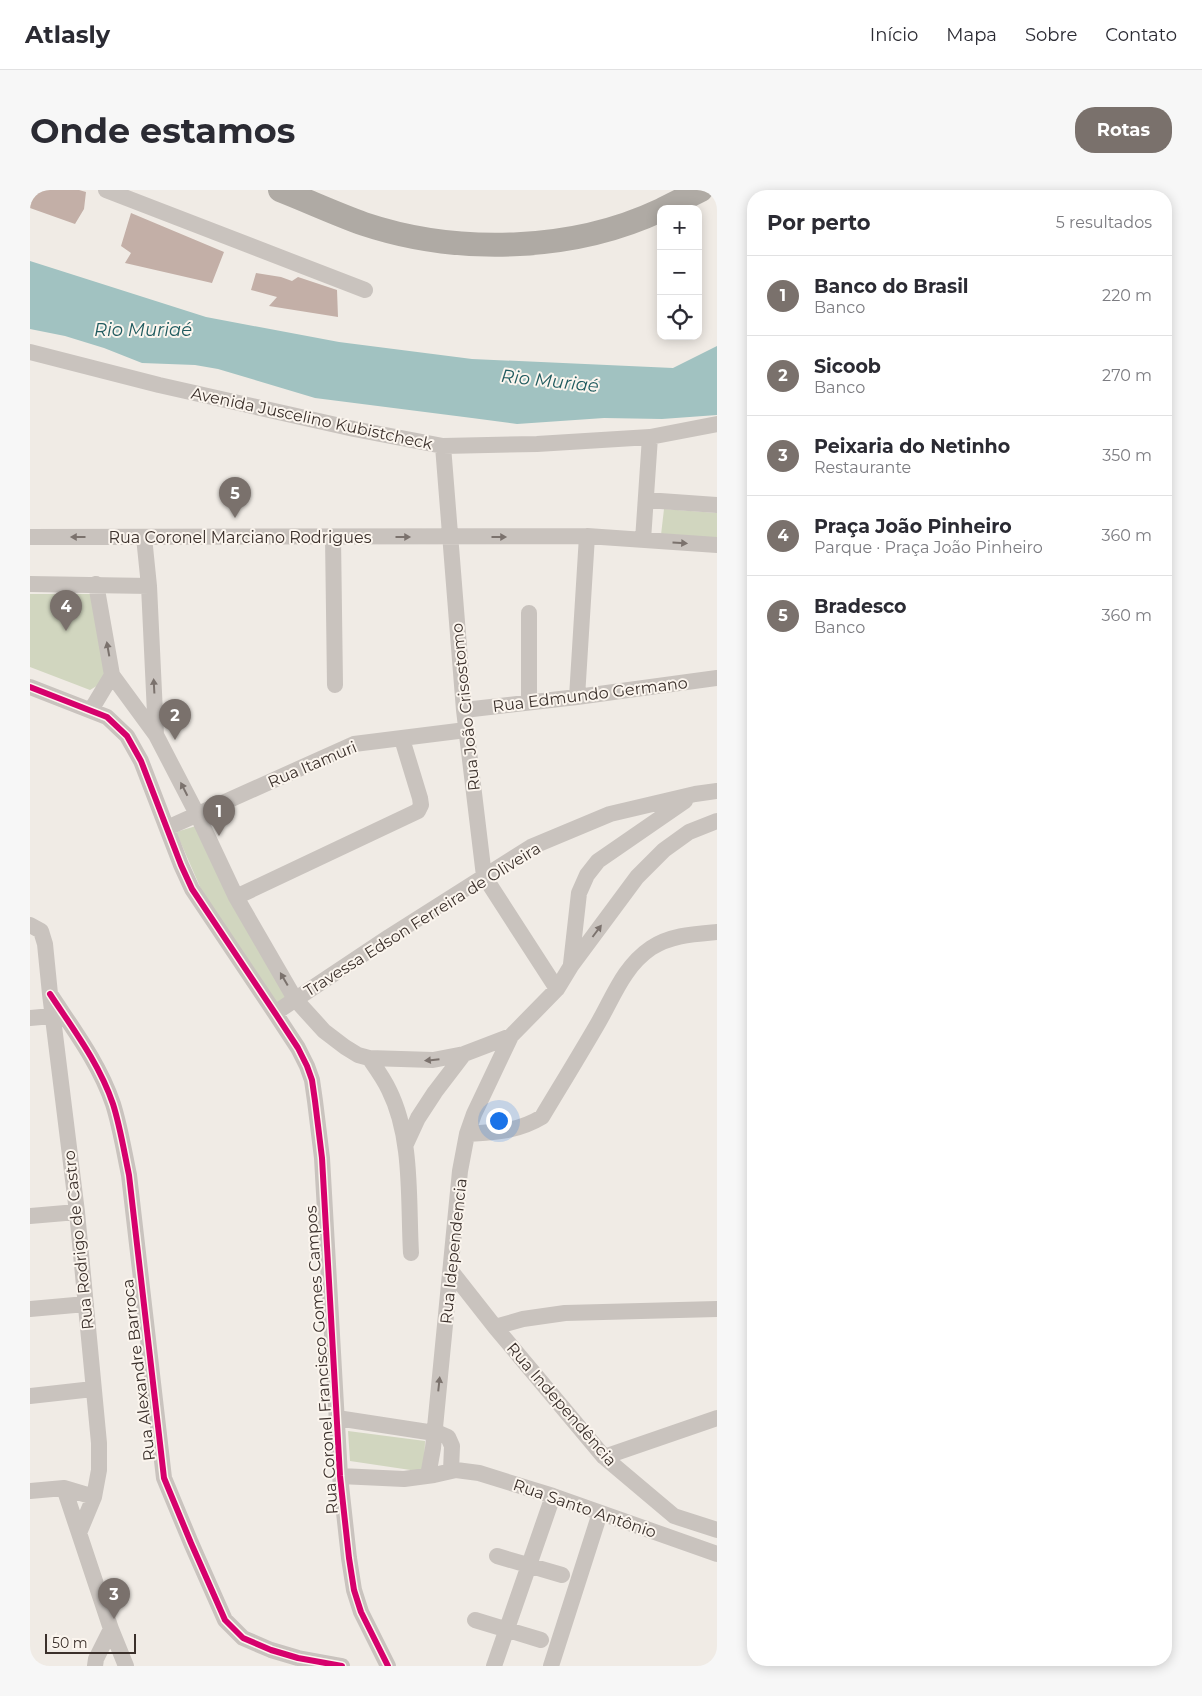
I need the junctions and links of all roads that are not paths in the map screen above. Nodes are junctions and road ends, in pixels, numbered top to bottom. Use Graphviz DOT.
graph roads {
  1 [pos="106,190"];
  2 [pos="280,190"];
  3 [pos="701,190"];
  4 [pos="670,205"];
  5 [pos="657,212"];
  6 [pos="365,290"];
  7 [pos="30,352"];
  8 [pos="717,424"];
  9 [pos="650,437"];
  10 [pos="443,446"];
  11 [pos="646,500"];
  12 [pos="717,505"];
  13 [pos="587,536"];
  14 [pos="30,537"];
  15 [pos="144,537"];
  16 [pos="333,537"];
  17 [pos="450,537"];
  18 [pos="643,540"];
  19 [pos="717,545"];
  20 [pos="30,584"];
  21 [pos="96,584"];
  22 [pos="149,586"];
  23 [pos="529,613"];
  24 [pos="112,675"];
  25 [pos="717,678"];
  26 [pos="335,685"];
  27 [pos="30,687"];
  28 [pos="577,697"];
  29 [pos="529,702"];
  30 [pos="91,710"];
  31 [pos="464,710"];
  32 [pos="466,730"];
  33 [pos="156,735"];
  34 [pos="402,738"];
  35 [pos="717,791"];
  36 [pos="695,794"];
  37 [pos="197,814"];
  38 [pos="717,821"];
  39 [pos="167,828"];
  40 [pos="484,876"];
  41 [pos="236,897"];
  42 [pos="30,925"];
  43 [pos="717,932"];
  44 [pos="571,966"];
  45 [pos="557,988"];
  46 [pos="50,994"];
  47 [pos="295,999"];
  48 [pos="275,1013"];
  49 [pos="52,1016"];
  50 [pos="30,1018"];
  51 [pos="511,1036"];
  52 [pos="464,1054"];
  53 [pos="369,1058"];
  54 [pos="467,1134"];
  55 [pos="406,1144"];
  56 [pos="77,1212"];
  57 [pos="30,1216"];
  58 [pos="411,1253"];
  59 [pos="452,1271"];
  60 [pos="86,1304"];
  61 [pos="30,1309"];
  62 [pos="717,1310"];
  63 [pos="495,1327"];
  64 [pos="93,1389"];
  65 [pos="30,1396"];
  66 [pos="337,1418"];
  67 [pos="717,1418"];
  68 [pos="434,1432"];
  69 [pos="604,1457"];
  70 [pos="451,1471"];
  71 [pos="340,1476"];
  72 [pos="428,1476"];
  73 [pos="64,1488"];
  74 [pos="30,1491"];
  75 [pos="553,1496"];
  76 [pos="94,1498"];
  77 [pos="600,1513"];
  78 [pos="717,1530"];
  79 [pos="79,1532"];
  80 [pos="717,1554"];
  81 [pos="497,1556"];
  82 [pos="528,1565"];
  83 [pos="562,1575"];
  84 [pos="475,1620"];
  85 [pos="111,1629"];
  86 [pos="508,1629"];
  87 [pos="542,1640"];
  88 [pos="95,1666"];
  89 [pos="126,1666"];
  90 [pos="342,1666"];
  91 [pos="388,1666"];
  92 [pos="494,1666"];
  93 [pos="551,1666"];
  1 -- 6 [label="street"];
  2 -- 5 [label="highway"];
  3 -- 4 [label="highway"];
  7 -- 10 [label="street, Avenida Juscelino Kubistcheck"];
  8 -- 9 [label="street, Avenida Juscelino Kubistcheck"];
  9 -- 10 [label="street, Avenida Juscelino Kubistcheck"];
  9 -- 11 [label="street"];
  10 -- 17 [label="street, Rua João Crisostomo"];
  11 -- 12 [label="street"];
  11 -- 18 [label="street"];
  17 -- 13 [label="street, Rua Coronel Marciano Rodrigues, one-way"];
  13 -- 18 [label="street, Rua Coronel Marciano Rodrigues"];
  13 -- 28 [label="street"];
  15 -- 14 [label="street, Rua Coronel Marciano Rodrigues, one-way"];
  15 -- 16 [label="street, Rua Coronel Marciano Rodrigues"];
  15 -- 22 [label="street"];
  16 -- 17 [label="street, Rua Coronel Marciano Rodrigues, one-way"];
  16 -- 26 [label="street"];
  17 -- 31 [label="street, Rua João Crisostomo"];
  18 -- 19 [label="street, Rua Coronel Marciano Rodrigues, one-way"];
  20 -- 21 [label="street"];
  21 -- 22 [label="street"];
  24 -- 21 [label="street, one-way"];
  33 -- 22 [label="street, one-way"];
  23 -- 29 [label="street"];
  24 -- 30 [label="street"];
  24 -- 33 [label="street"];
  25 -- 28 [label="street, Rua Edmundo Germano"];
  27 -- 30 [label="street, Rua Coronel Francisco Gomes Campos"];
  28 -- 29 [label="street, Rua Edmundo Germano"];
  29 -- 31 [label="street, Rua Edmundo Germano"];
  30 -- 39 [label="street, Rua Coronel Francisco Gomes Campos"];
  31 -- 32 [label="street, Rua João Crisostomo"];
  32 -- 34 [label="street, Rua Itamuri"];
  32 -- 40 [label="street, Rua João Crisostomo"];
  37 -- 33 [label="street, one-way"];
  34 -- 37 [label="street, Rua Itamuri"];
  34 -- 41 [label="street"];
  35 -- 36 [label="street, Travessa Edson Ferreira de Oliveira"];
  36 -- 40 [label="street, Travessa Edson Ferreira de Oliveira"];
  36 -- 44 [label="street"];
  37 -- 39 [label="street, Rua Itamuri"];
  37 -- 41 [label="street"];
  44 -- 38 [label="street, one-way"];
  39 -- 48 [label="street, Rua Coronel Francisco Gomes Campos"];
  40 -- 45 [label="street"];
  40 -- 47 [label="street, Travessa Edson Ferreira de Oliveira"];
  47 -- 41 [label="street, one-way"];
  42 -- 46 [label="street, Rua Rodrigo de Castro"];
  43 -- 54 [label="street"];
  44 -- 45 [label="street"];
  45 -- 51 [label="street"];
  46 -- 49 [label="street, Rua Rodrigo de Castro"];
  46 -- 90 [label="street, Rua Alexandre Barroca"];
  47 -- 48 [label="street, Travessa Edson Ferreira de Oliveira"];
  47 -- 53 [label="street"];
  48 -- 66 [label="street, Rua Coronel Francisco Gomes Campos"];
  49 -- 50 [label="street"];
  49 -- 56 [label="street, Rua Rodrigo de Castro"];
  51 -- 52 [label="street"];
  51 -- 54 [label="street, Rua Idependencia"];
  52 -- 53 [label="street, one-way"];
  52 -- 55 [label="street"];
  53 -- 55 [label="street"];
  54 -- 59 [label="street, Rua Idependencia"];
  55 -- 58 [label="street"];
  56 -- 57 [label="street"];
  56 -- 60 [label="street, Rua Rodrigo de Castro"];
  59 -- 63 [label="street, Rua Independência"];
  68 -- 59 [label="street, Rua Idependencia, one-way"];
  60 -- 61 [label="street"];
  60 -- 64 [label="street, Rua Rodrigo de Castro"];
  62 -- 63 [label="street"];
  63 -- 69 [label="street, Rua Independência"];
  64 -- 65 [label="street"];
  64 -- 76 [label="street, Rua Rodrigo de Castro"];
  66 -- 68 [label="street"];
  66 -- 71 [label="street, Rua Coronel Francisco Gomes Campos"];
  67 -- 69 [label="street"];
  68 -- 70 [label="street"];
  68 -- 72 [label="street, Rua Idependencia"];
  69 -- 78 [label="street, Rua Independência"];
  70 -- 72 [label="street, Rua Santo Antônio"];
  70 -- 75 [label="street, Rua Santo Antônio"];
  71 -- 72 [label="street, Rua Santo Antônio"];
  71 -- 91 [label="street, Rua Coronel Francisco Gomes Campos"];
  73 -- 74 [label="street"];
  73 -- 76 [label="street"];
  73 -- 79 [label="street"];
  75 -- 77 [label="street, Rua Santo Antônio"];
  75 -- 82 [label="street"];
  76 -- 79 [label="street, Rua Rodrigo de Castro"];
  77 -- 80 [label="street, Rua Santo Antônio"];
  77 -- 93 [label="street"];
  79 -- 85 [label="street"];
  81 -- 82 [label="street"];
  82 -- 83 [label="street"];
  82 -- 86 [label="street"];
  84 -- 86 [label="street"];
  85 -- 88 [label="street"];
  85 -- 89 [label="street"];
  86 -- 87 [label="street"];
  86 -- 92 [label="street"];
}
